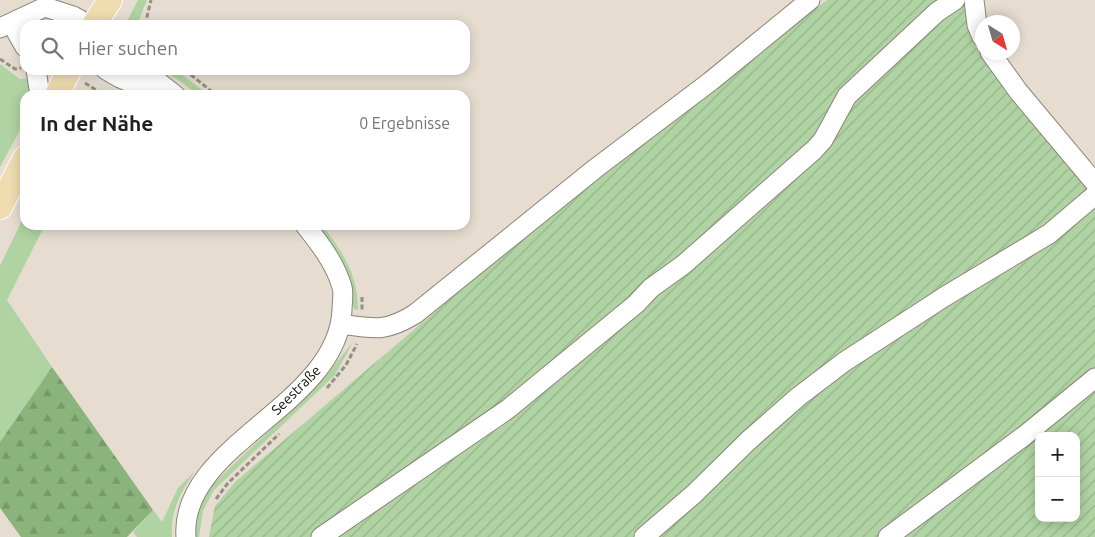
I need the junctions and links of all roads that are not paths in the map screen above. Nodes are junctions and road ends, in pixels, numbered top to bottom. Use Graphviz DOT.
graph roads {
  1 [pos="110,0"];
  2 [pos="810,0"];
  3 [pos="956,0"];
  4 [pos="974,0"];
  5 [pos="976,15"];
  6 [pos="24,20"];
  7 [pos="81,20"];
  8 [pos="97,20"];
  9 [pos="12,27"];
  10 [pos="20,39"];
  11 [pos="996,60"];
  12 [pos="37,75"];
  13 [pos="67,75"];
  14 [pos="115,75"];
  15 [pos="149,75"];
  16 [pos="39,90"];
  17 [pos="60,90"];
  18 [pos="149,90"];
  19 [pos="169,90"];
  20 [pos="20,168"];
  21 [pos="1095,183"];
  22 [pos="1095,195"];
  23 [pos="0,207"];
  24 [pos="309,230"];
  25 [pos="341,324"];
  26 [pos="1095,378"];
  27 [pos="186,537"];
  28 [pos="321,537"];
  29 [pos="644,537"];
  30 [pos="888,537"];
  1 -- 8 [label="main road"];
  2 -- 25 [label="street"];
  3 -- 28 [label="street"];
  4 -- 5 [label="street"];
  6 -- 7 [label="street"];
  9 -- 10 [label="street"];
  11 -- 21 [label="street"];
  12 -- 16 [label="street"];
  13 -- 17 [label="main road"];
  14 -- 18 [label="street"];
  15 -- 19 [label="street"];
  20 -- 23 [label="main road"];
  22 -- 29 [label="street"];
  24 -- 25 [label="street, Seestraße"];
  25 -- 27 [label="street, Seestraße"];
  26 -- 30 [label="street"];
}
